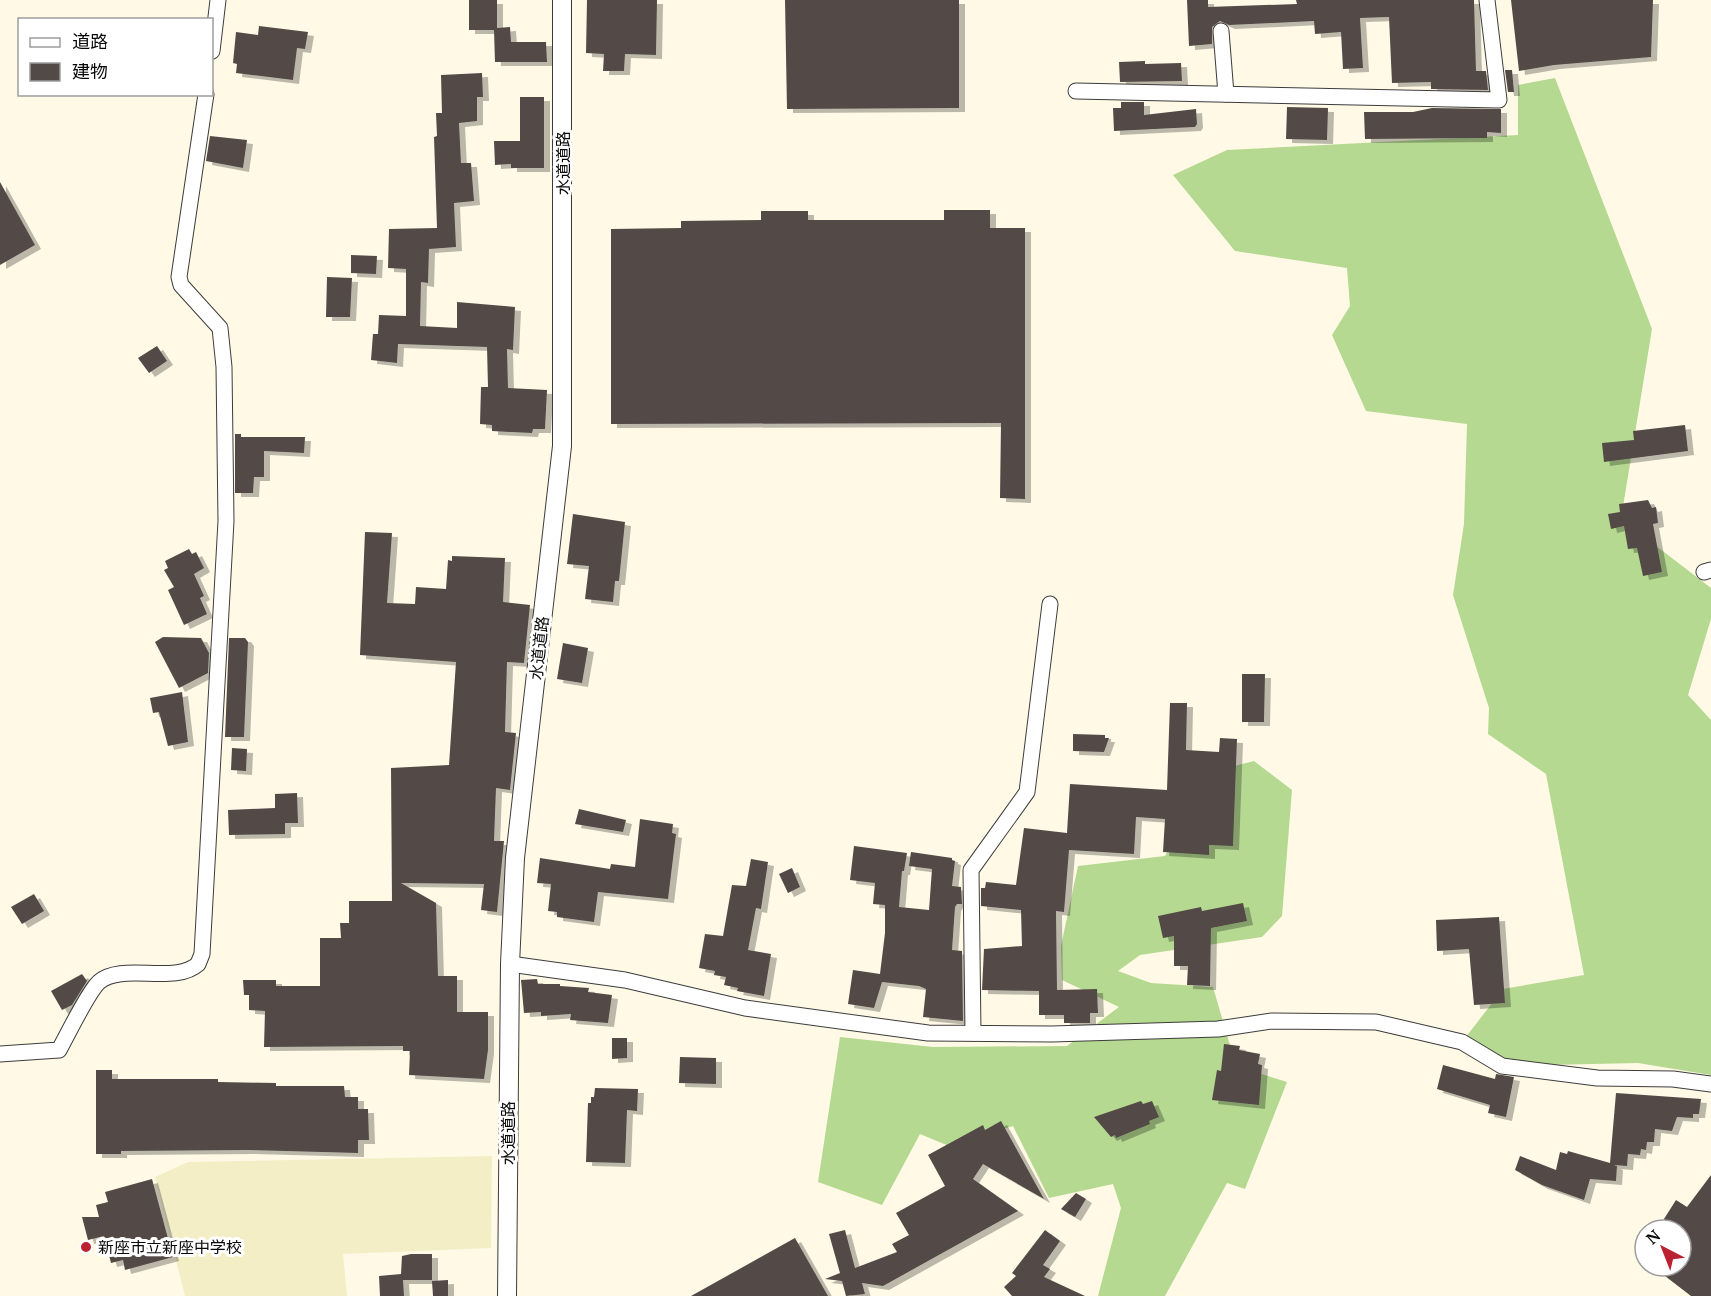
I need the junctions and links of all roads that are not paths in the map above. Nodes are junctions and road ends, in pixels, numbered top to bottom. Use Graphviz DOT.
graph roads {
  1 [pos="218,0"];
  2 [pos="562,0"];
  3 [pos="1487,0"];
  4 [pos="1221,31"];
  5 [pos="213,42"];
  6 [pos="1076,91"];
  7 [pos="1226,94"];
  8 [pos="206,96"];
  9 [pos="1050,604"];
  10 [pos="510,964"];
  11 [pos="973,1033"];
  12 [pos="0,1054"];
  13 [pos="1711,1084"];
  14 [pos="507,1296"];
  1 -- 5 [label="street"];
  2 -- 10 [label="street, 水道道路"];
  3 -- 7 [label="street"];
  4 -- 7 [label="street"];
  6 -- 7 [label="street"];
  8 -- 12 [label="street"];
  9 -- 11 [label="street"];
  10 -- 11 [label="street"];
  10 -- 14 [label="street, 水道道路"];
  11 -- 13 [label="street"];
}
